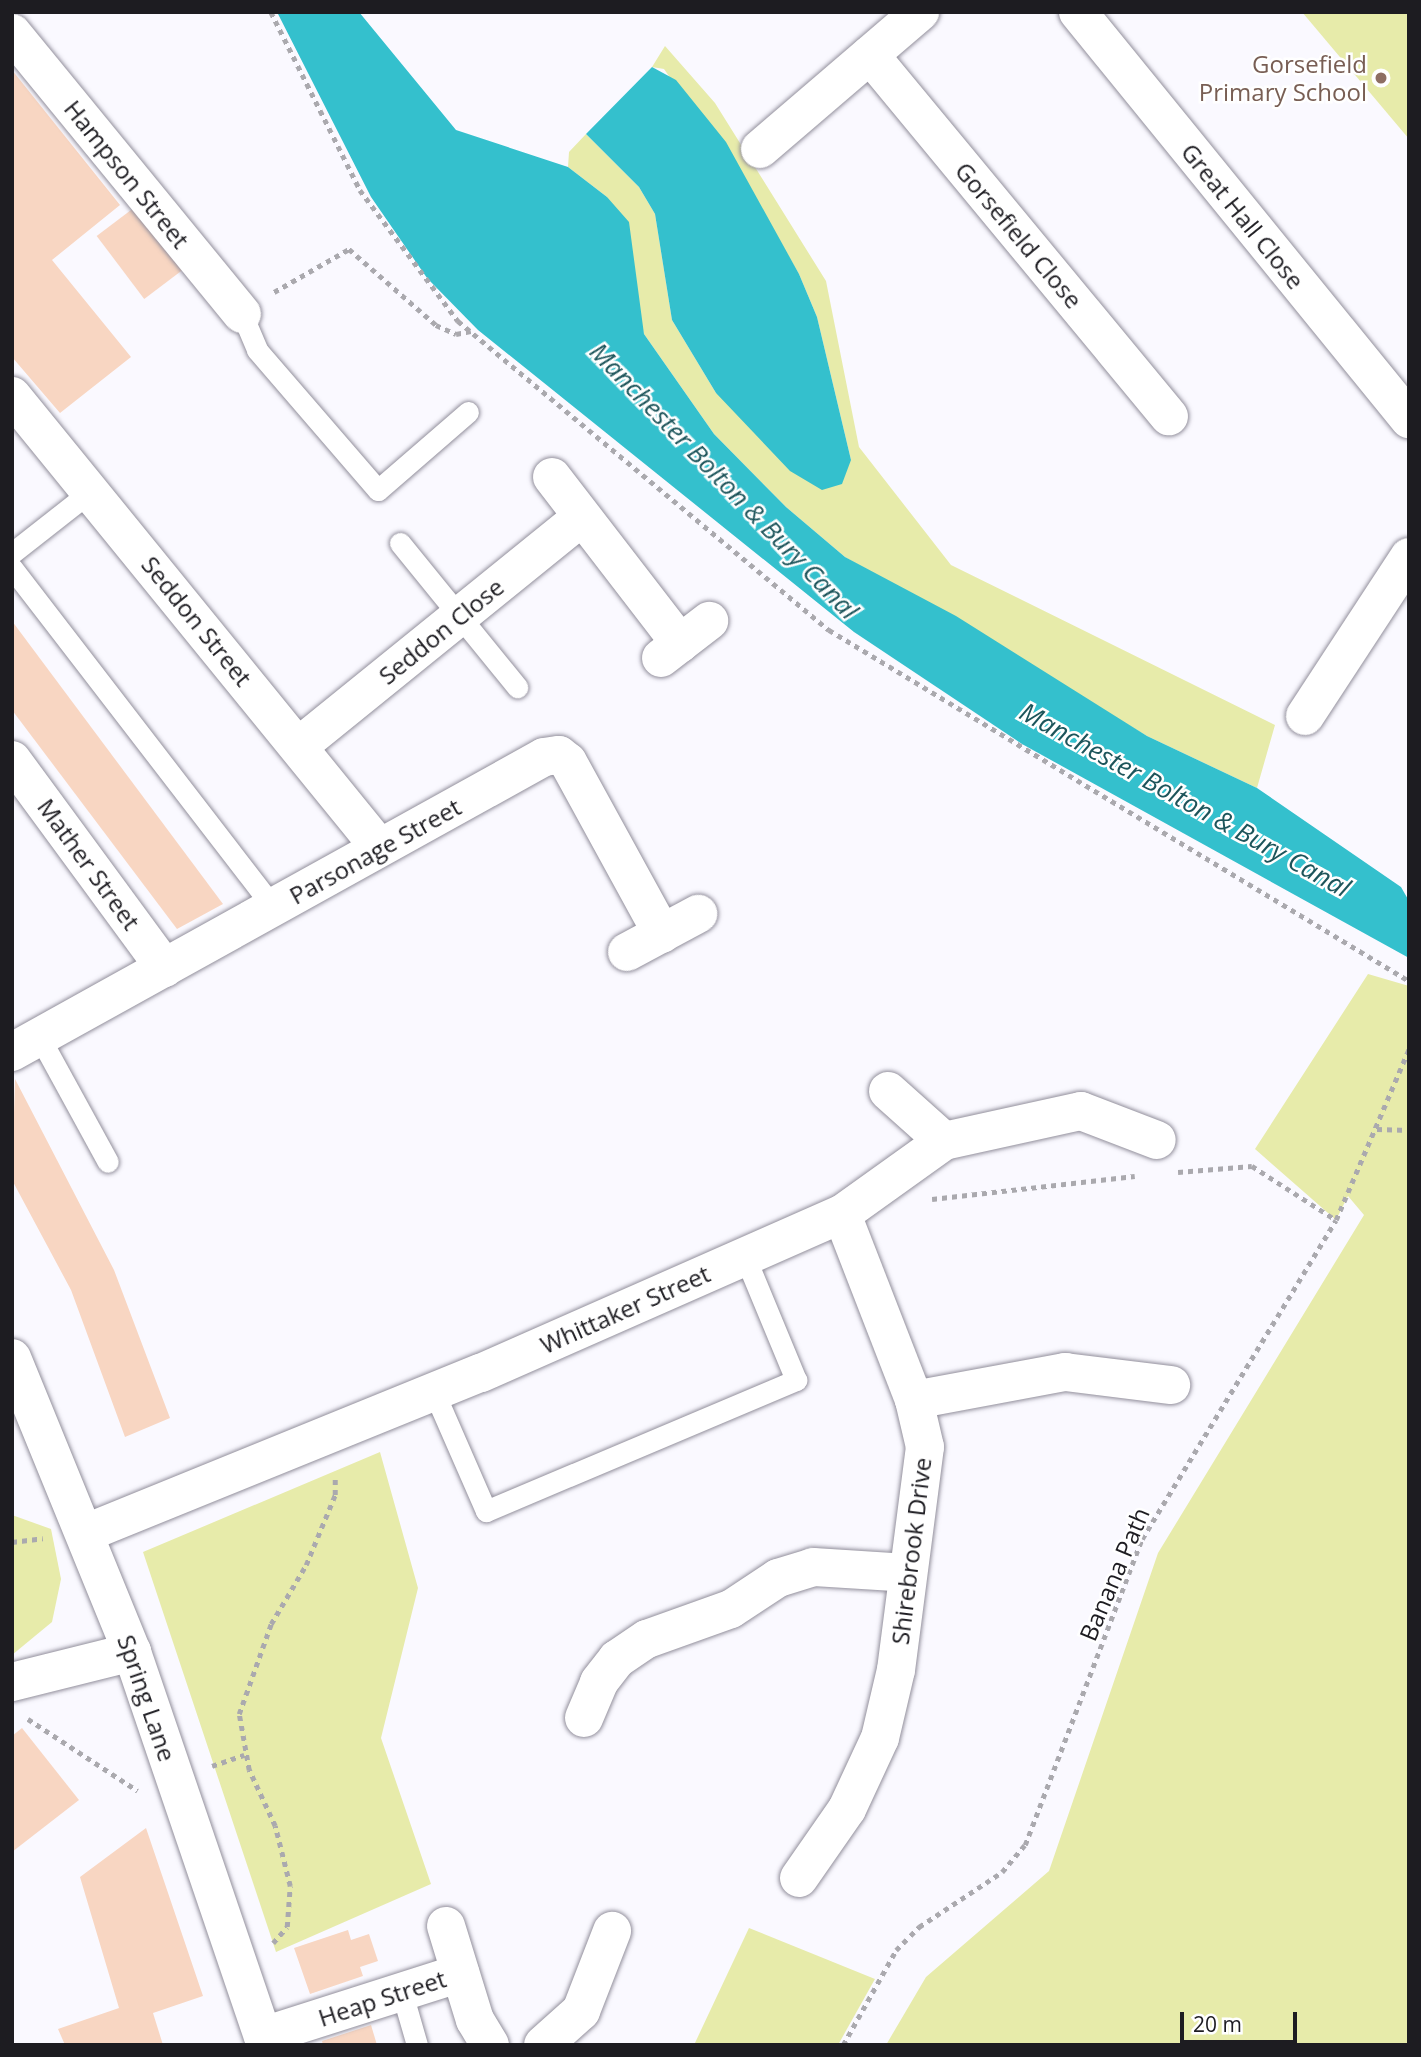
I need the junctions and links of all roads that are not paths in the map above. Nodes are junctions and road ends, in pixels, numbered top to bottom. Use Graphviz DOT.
graph roads {
  1 [pos="920,12"];
  2 [pos="1078,12"];
  3 [pos="12,33"];
  4 [pos="870,55"];
  5 [pos="760,149"];
  6 [pos="242,314"];
  7 [pos="12,396"];
  8 [pos="468,412"];
  9 [pos="1169,416"];
  10 [pos="1409,419"];
  11 [pos="552,477"];
  12 [pos="91,491"];
  13 [pos="582,517"];
  14 [pos="400,543"];
  15 [pos="12,554"];
  16 [pos="1409,557"];
  17 [pos="12,568"];
  18 [pos="459,616"];
  19 [pos="683,641"];
  20 [pos="517,687"];
  21 [pos="1305,716"];
  22 [pos="299,746"];
  23 [pos="12,760"];
  24 [pos="379,847"];
  25 [pos="274,908"];
  26 [pos="698,915"];
  27 [pos="662,934"];
  28 [pos="627,953"];
  29 [pos="165,968"];
  30 [pos="26,1045"];
  31 [pos="888,1091"];
  32 [pos="944,1141"];
  33 [pos="1163,1156"];
  34 [pos="108,1162"];
  35 [pos="842,1214"];
  36 [pos="745,1256"];
  37 [pos="12,1358"];
  38 [pos="1171,1385"];
  39 [pos="434,1392"];
  40 [pos="914,1400"];
  41 [pos="86,1533"];
  42 [pos="908,1573"];
  43 [pos="132,1652"];
  44 [pos="16,1696"];
  45 [pos="584,1718"];
  46 [pos="799,1878"];
  47 [pos="446,1926"];
  48 [pos="612,1931"];
  49 [pos="460,1973"];
  50 [pos="402,1993"];
  51 [pos="265,2040"];
  52 [pos="418,2045"];
  53 [pos="490,2045"];
  54 [pos="543,2045"];
  1 -- 4 [label="street"];
  2 -- 10 [label="street, Great Hall Close"];
  3 -- 6 [label="street, Hampson Street"];
  4 -- 5 [label="street"];
  4 -- 9 [label="street, Gorsefield Close"];
  6 -- 8 [label="lane"];
  7 -- 12 [label="street, Seddon Street"];
  11 -- 13 [label="street"];
  12 -- 15 [label="lane"];
  12 -- 22 [label="street, Seddon Street"];
  13 -- 18 [label="street, Seddon Close"];
  13 -- 19 [label="street"];
  14 -- 18 [label="lane"];
  16 -- 21 [label="street"];
  17 -- 25 [label="lane"];
  18 -- 20 [label="lane"];
  18 -- 22 [label="street, Seddon Close"];
  22 -- 24 [label="street, Seddon Street"];
  23 -- 29 [label="street, Mather Street"];
  24 -- 25 [label="street, Parsonage Street"];
  24 -- 27 [label="street, Parsonage Street"];
  25 -- 29 [label="street, Parsonage Street"];
  26 -- 27 [label="street"];
  27 -- 28 [label="street"];
  29 -- 30 [label="street, Parsonage Street"];
  30 -- 34 [label="lane"];
  31 -- 32 [label="street"];
  32 -- 33 [label="street, Whittaker Street"];
  32 -- 35 [label="street, Whittaker Street"];
  35 -- 36 [label="street, Whittaker Street"];
  35 -- 40 [label="street, Shirebrook Drive"];
  36 -- 39 [label="street, Whittaker Street"];
  36 -- 39 [label="lane"];
  37 -- 41 [label="street, Spring Lane"];
  38 -- 40 [label="street"];
  39 -- 41 [label="street, Whittaker Street"];
  40 -- 42 [label="street, Shirebrook Drive"];
  41 -- 43 [label="street, Spring Lane"];
  42 -- 45 [label="street"];
  42 -- 46 [label="street, Shirebrook Drive"];
  43 -- 44 [label="street"];
  43 -- 51 [label="street, Spring Lane"];
  47 -- 49 [label="street, Heap Street"];
  48 -- 54 [label="street"];
  49 -- 50 [label="street, Heap Street"];
  49 -- 53 [label="street, Heap Street"];
  50 -- 51 [label="street, Heap Street"];
  50 -- 52 [label="lane"];
}
